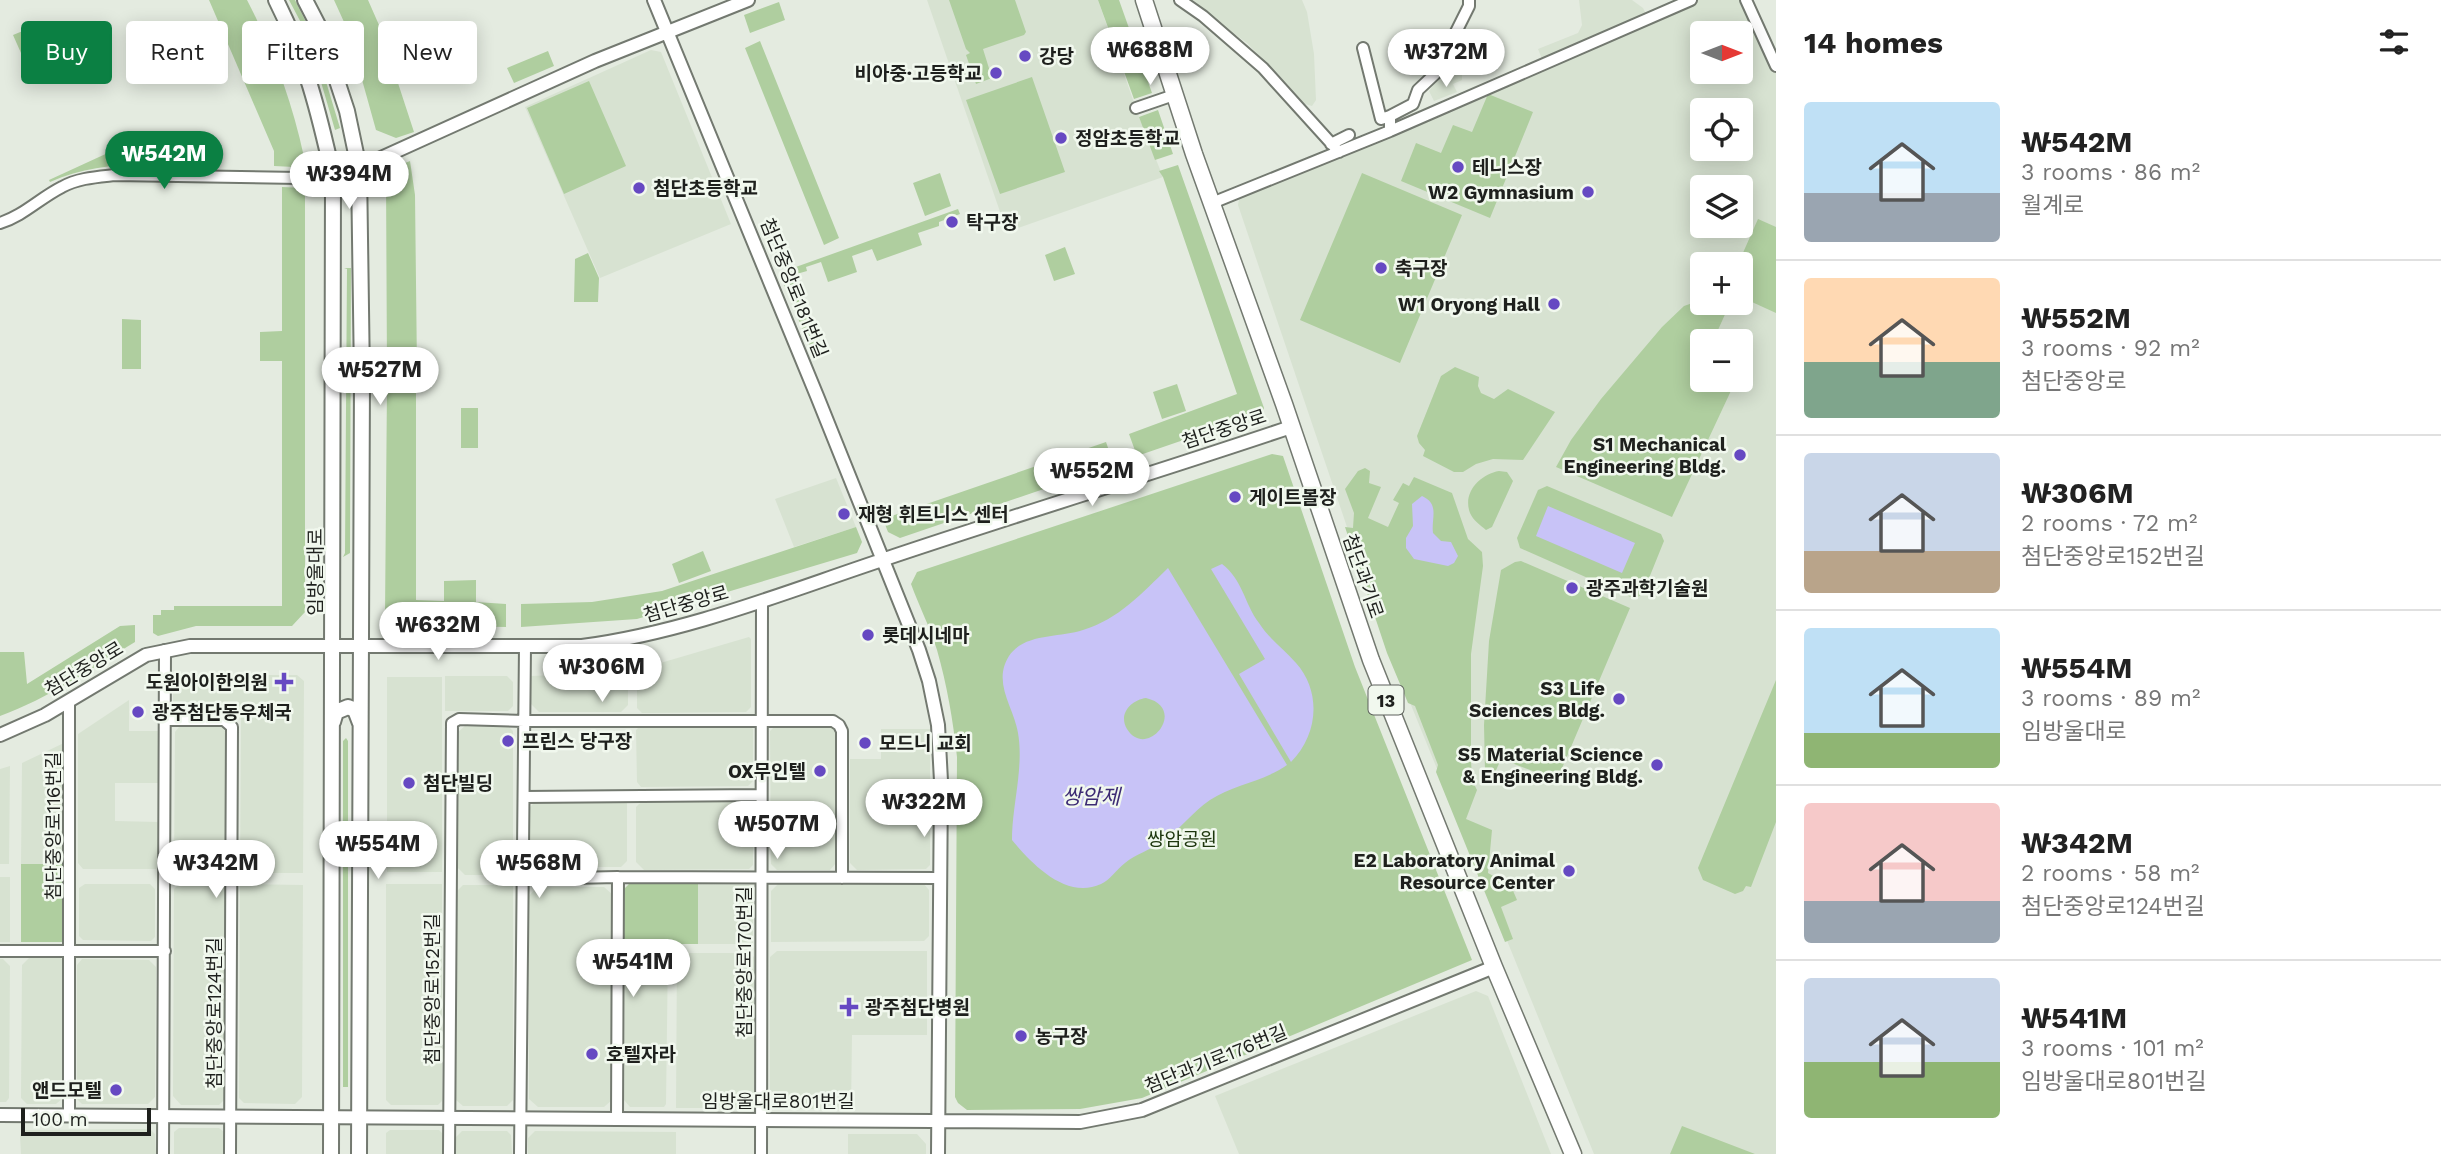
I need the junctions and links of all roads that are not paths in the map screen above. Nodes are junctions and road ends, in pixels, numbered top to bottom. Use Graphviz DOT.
graph roads {
  1 [pos="276,0"];
  2 [pos="305,0"];
  3 [pos="654,0"];
  4 [pos="748,0"];
  5 [pos="1144,0"];
  6 [pos="1180,0"];
  7 [pos="1469,0"];
  8 [pos="1690,0"];
  9 [pos="1746,0"];
  10 [pos="666,31"];
  11 [pos="1363,48"];
  12 [pos="1776,66"];
  13 [pos="1174,95"];
  14 [pos="1136,108"];
  15 [pos="1390,116"];
  16 [pos="1390,131"];
  17 [pos="1349,135"];
  18 [pos="1335,148"];
  19 [pos="359,168"];
  20 [pos="333,176"];
  21 [pos="1212,203"];
  22 [pos="0,223"];
  23 [pos="335,244"];
  24 [pos="361,244"];
  25 [pos="1291,427"];
  26 [pos="334,558"];
  27 [pos="361,558"];
  28 [pos="883,560"];
  29 [pos="762,603"];
  30 [pos="334,646"];
  31 [pos="361,646"];
  32 [pos="525,646"];
  33 [pos="165,650"];
  34 [pos="69,701"];
  35 [pos="165,720"];
  36 [pos="761,720"];
  37 [pos="524,721"];
  38 [pos="333,723"];
  39 [pos="360,724"];
  40 [pos="0,735"];
  41 [pos="761,795"];
  42 [pos="524,797"];
  43 [pos="618,877"];
  44 [pos="761,878"];
  45 [pos="842,878"];
  46 [pos="940,878"];
  47 [pos="523,879"];
  48 [pos="0,951"];
  49 [pos="71,951"];
  50 [pos="165,951"];
  51 [pos="1494,967"];
  52 [pos="0,1115"];
  53 [pos="69,1116"];
  54 [pos="163,1116"];
  55 [pos="231,1116"];
  56 [pos="332,1116"];
  57 [pos="360,1117"];
  58 [pos="449,1118"];
  59 [pos="520,1119"];
  60 [pos="617,1119"];
  61 [pos="761,1120"];
  62 [pos="939,1121"];
  63 [pos="163,1154"];
  64 [pos="230,1154"];
  65 [pos="331,1154"];
  66 [pos="359,1154"];
  67 [pos="449,1154"];
  68 [pos="520,1154"];
  69 [pos="761,1154"];
  70 [pos="938,1154"];
  71 [pos="1573,1154"];
  1 -- 20 [label="main road, 임방울대로"];
  2 -- 19 [label="main road"];
  3 -- 10 [label="street, 첨단중앙로181번길"];
  4 -- 10 [label="street"];
  5 -- 13 [label="main road, 첨단과기로 / 13"];
  6 -- 18 [label="street"];
  7 -- 15 [label="street"];
  8 -- 16 [label="street"];
  9 -- 12 [label="street"];
  10 -- 19 [label="street"];
  10 -- 28 [label="street, 첨단중앙로181번길"];
  11 -- 15 [label="street"];
  13 -- 14 [label="street"];
  13 -- 21 [label="main road, 첨단과기로 / 13"];
  15 -- 16 [label="street"];
  16 -- 18 [label="street"];
  17 -- 18 [label="street"];
  18 -- 21 [label="street"];
  19 -- 20 [label="street"];
  19 -- 24 [label="main road"];
  20 -- 22 [label="street"];
  20 -- 23 [label="main road, 임방울대로"];
  21 -- 25 [label="main road, 첨단과기로 / 13"];
  23 -- 24 [label="main road"];
  23 -- 26 [label="main road, 임방울대로"];
  24 -- 27 [label="main road"];
  25 -- 28 [label="street, 첨단중앙로"];
  25 -- 51 [label="main road, 첨단과기로 / 13"];
  26 -- 27 [label="main road"];
  26 -- 30 [label="main road, 임방울대로"];
  27 -- 31 [label="main road"];
  28 -- 29 [label="street, 첨단중앙로"];
  28 -- 46 [label="street, 첨단중앙로181번길"];
  29 -- 32 [label="street, 첨단중앙로"];
  29 -- 36 [label="street, 첨단중앙로170번길"];
  30 -- 31 [label="street, 첨단중앙로"];
  30 -- 33 [label="street, 첨단중앙로"];
  30 -- 38 [label="main road, 임방울대로"];
  31 -- 32 [label="street, 첨단중앙로"];
  31 -- 39 [label="main road"];
  32 -- 37 [label="street"];
  33 -- 34 [label="street, 첨단중앙로"];
  33 -- 35 [label="street"];
  34 -- 40 [label="street, 첨단중앙로"];
  34 -- 49 [label="street, 첨단중앙로116번길"];
  35 -- 50 [label="street"];
  35 -- 55 [label="street, 첨단중앙로124번길"];
  36 -- 37 [label="street, 첨단중앙로152번길"];
  36 -- 41 [label="street, 첨단중앙로170번길"];
  36 -- 45 [label="street"];
  37 -- 42 [label="street"];
  37 -- 58 [label="street, 첨단중앙로152번길"];
  38 -- 39 [label="main road"];
  38 -- 56 [label="main road, 임방울대로"];
  39 -- 57 [label="main road"];
  41 -- 42 [label="street"];
  41 -- 44 [label="street, 첨단중앙로170번길"];
  42 -- 47 [label="street"];
  43 -- 44 [label="street"];
  43 -- 47 [label="street"];
  43 -- 60 [label="street"];
  44 -- 45 [label="street"];
  44 -- 61 [label="street, 첨단중앙로170번길"];
  45 -- 46 [label="street"];
  46 -- 62 [label="street, 첨단중앙로181번길"];
  47 -- 59 [label="street"];
  48 -- 49 [label="street"];
  49 -- 50 [label="street"];
  49 -- 53 [label="street, 첨단중앙로116번길"];
  50 -- 54 [label="street"];
  51 -- 62 [label="street, 첨단과기로176번길"];
  51 -- 71 [label="main road, 첨단과기로 / 13"];
  52 -- 53 [label="street, 임방울대로801번길"];
  53 -- 54 [label="street, 임방울대로801번길"];
  54 -- 55 [label="street, 임방울대로801번길"];
  54 -- 63 [label="street"];
  55 -- 56 [label="street, 임방울대로801번길"];
  55 -- 64 [label="street, 첨단중앙로124번길"];
  56 -- 57 [label="street, 임방울대로801번길"];
  56 -- 65 [label="main road, 임방울대로"];
  57 -- 58 [label="street, 임방울대로801번길"];
  57 -- 66 [label="main road"];
  58 -- 59 [label="street, 임방울대로801번길"];
  58 -- 67 [label="street"];
  59 -- 60 [label="street, 임방울대로801번길"];
  59 -- 68 [label="street"];
  60 -- 61 [label="street, 임방울대로801번길"];
  61 -- 62 [label="street, 임방울대로801번길"];
  61 -- 69 [label="street"];
  62 -- 70 [label="street, 첨단중앙로181번길"];
}
